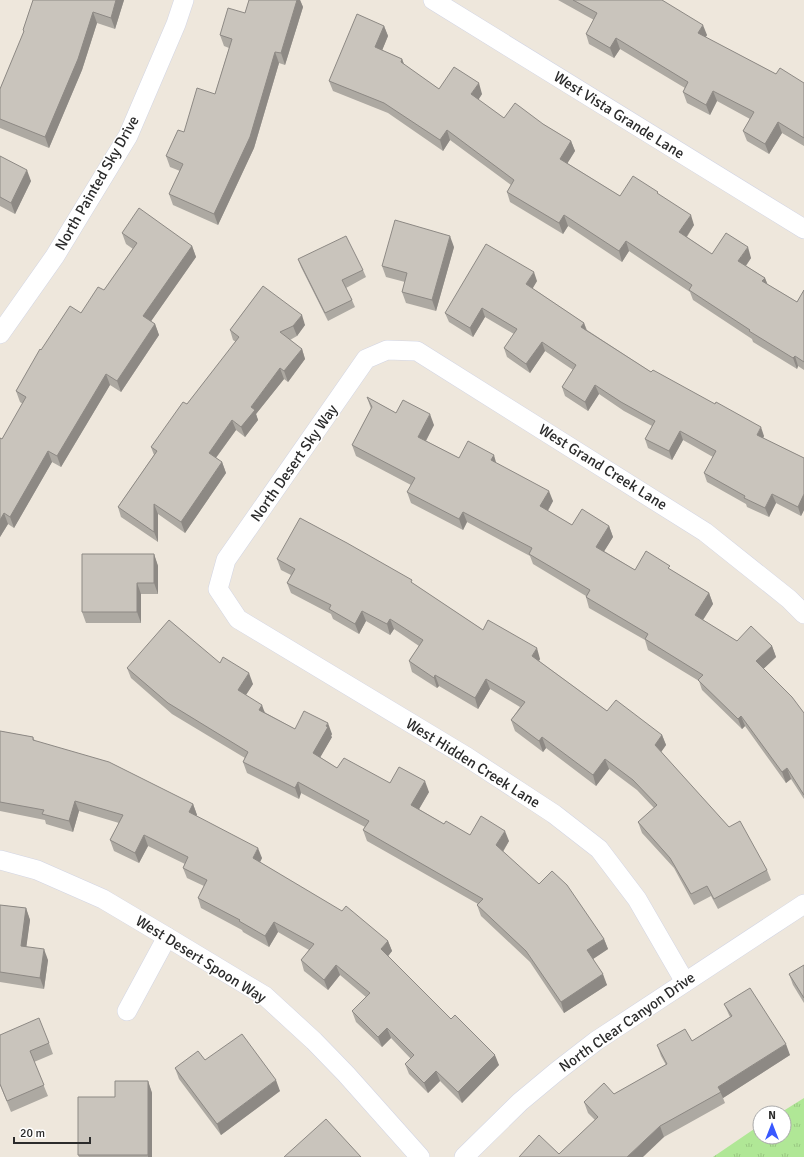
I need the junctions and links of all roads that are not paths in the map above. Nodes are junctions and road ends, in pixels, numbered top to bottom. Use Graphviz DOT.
graph roads {
  1 [pos="184,0"];
  2 [pos="433,0"];
  3 [pos="804,229"];
  4 [pos="0,334"];
  5 [pos="387,350"];
  6 [pos="218,590"];
  7 [pos="804,614"];
  8 [pos="0,860"];
  9 [pos="804,904"];
  10 [pos="167,937"];
  11 [pos="685,982"];
  12 [pos="127,1011"];
  13 [pos="420,1157"];
  14 [pos="464,1157"];
  1 -- 4 [label="street, North Painted Sky Drive"];
  2 -- 3 [label="street, West Vista Grande Lane"];
  5 -- 6 [label="street, North Desert Sky Way"];
  5 -- 7 [label="street, West Grand Creek Lane"];
  6 -- 11 [label="street, West Hidden Creek Lane"];
  8 -- 10 [label="street, West Desert Spoon Way"];
  9 -- 11 [label="street, North Clear Canyon Drive"];
  10 -- 12 [label="street"];
  10 -- 13 [label="street, West Desert Spoon Way"];
  11 -- 14 [label="street, North Clear Canyon Drive"];
}
